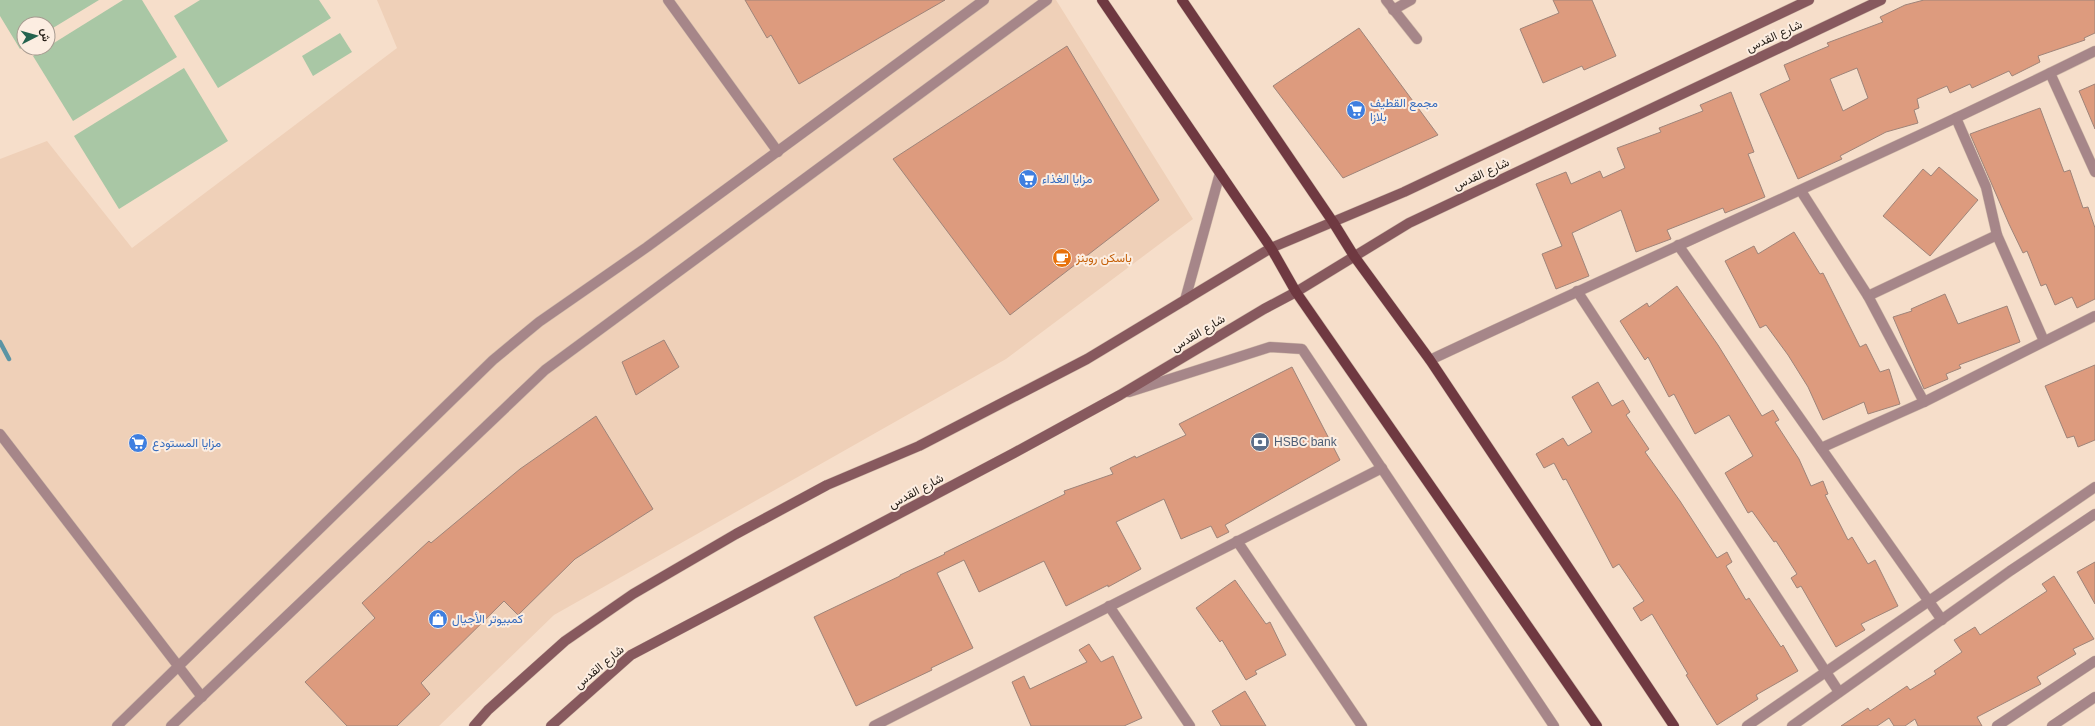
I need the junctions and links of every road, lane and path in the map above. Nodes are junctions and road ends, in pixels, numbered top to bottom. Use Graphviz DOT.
graph roads {
  1 [pos="668,0"];
  2 [pos="984,0"];
  3 [pos="1047,0"];
  4 [pos="1102,0"];
  5 [pos="1386,0"];
  6 [pos="1411,0"];
  7 [pos="1809,0"];
  8 [pos="1880,0"];
  9 [pos="1184,1"];
  10 [pos="1394,10"];
  11 [pos="1417,39"];
  12 [pos="2095,51"];
  13 [pos="2050,73"];
  14 [pos="1956,118"];
  15 [pos="778,152"];
  16 [pos="2095,172"];
  17 [pos="1220,173"];
  18 [pos="1801,191"];
  19 [pos="1332,222"];
  20 [pos="1997,235"];
  21 [pos="1678,245"];
  22 [pos="1271,248"];
  23 [pos="1354,256"];
  24 [pos="1577,291"];
  25 [pos="1296,292"];
  26 [pos="1868,296"];
  27 [pos="1185,300"];
  28 [pos="2095,316"];
  29 [pos="2044,341"];
  30 [pos="1430,360"];
  31 [pos="1120,395"];
  32 [pos="1924,402"];
  33 [pos="0,434"];
  34 [pos="1821,448"];
  35 [pos="1382,468"];
  36 [pos="2095,487"];
  37 [pos="2095,514"];
  38 [pos="1237,542"];
  39 [pos="1928,602"];
  40 [pos="1109,606"];
  41 [pos="1942,620"];
  42 [pos="2095,661"];
  43 [pos="179,667"];
  44 [pos="1826,672"];
  45 [pos="1839,692"];
  46 [pos="202,697"];
  47 [pos="2095,697"];
  48 [pos="2002,725"];
  49 [pos="117,726"];
  50 [pos="171,726"];
  51 [pos="474,726"];
  52 [pos="551,726"];
  53 [pos="874,726"];
  54 [pos="1190,726"];
  55 [pos="1362,726"];
  56 [pos="1554,726"];
  57 [pos="1597,726"];
  58 [pos="1674,726"];
  59 [pos="1747,726"];
  60 [pos="1792,726"];
  61 [pos="2052,726"];
  1 -- 15 [label="street"];
  2 -- 15 [label="street"];
  3 -- 46 [label="street"];
  4 -- 17 [label="main road"];
  5 -- 10 [label="street"];
  6 -- 10 [label="street"];
  7 -- 19 [label="main road"];
  8 -- 23 [label="main road, شارع القدس"];
  9 -- 19 [label="main road"];
  10 -- 11 [label="street"];
  12 -- 13 [label="street"];
  13 -- 14 [label="street"];
  13 -- 16 [label="street"];
  14 -- 18 [label="street"];
  14 -- 20 [label="street"];
  15 -- 43 [label="street"];
  17 -- 22 [label="main road"];
  17 -- 27 [label="street"];
  18 -- 21 [label="street"];
  18 -- 26 [label="street"];
  19 -- 22 [label="main road"];
  19 -- 23 [label="main road"];
  20 -- 26 [label="street"];
  20 -- 29 [label="street"];
  21 -- 24 [label="street"];
  21 -- 34 [label="street"];
  22 -- 25 [label="main road"];
  22 -- 27 [label="main road"];
  23 -- 25 [label="main road, شارع القدس"];
  23 -- 30 [label="main road"];
  24 -- 30 [label="street"];
  24 -- 44 [label="street"];
  25 -- 31 [label="main road, شارع القدس"];
  25 -- 57 [label="main road"];
  26 -- 32 [label="street"];
  27 -- 51 [label="main road"];
  28 -- 29 [label="street"];
  29 -- 32 [label="street"];
  30 -- 58 [label="main road"];
  31 -- 35 [label="street"];
  31 -- 52 [label="main road, شارع القدس"];
  32 -- 34 [label="street"];
  33 -- 43 [label="street"];
  34 -- 39 [label="street"];
  35 -- 38 [label="street"];
  35 -- 56 [label="street"];
  36 -- 39 [label="street"];
  37 -- 41 [label="street"];
  38 -- 40 [label="street"];
  38 -- 55 [label="street"];
  39 -- 41 [label="street"];
  39 -- 44 [label="street"];
  40 -- 53 [label="street"];
  40 -- 54 [label="street"];
  41 -- 45 [label="street"];
  42 -- 48 [label="street"];
  43 -- 46 [label="street"];
  43 -- 49 [label="street"];
  44 -- 45 [label="street"];
  44 -- 59 [label="street"];
  45 -- 60 [label="street"];
  46 -- 50 [label="street"];
  47 -- 61 [label="street"];
}
